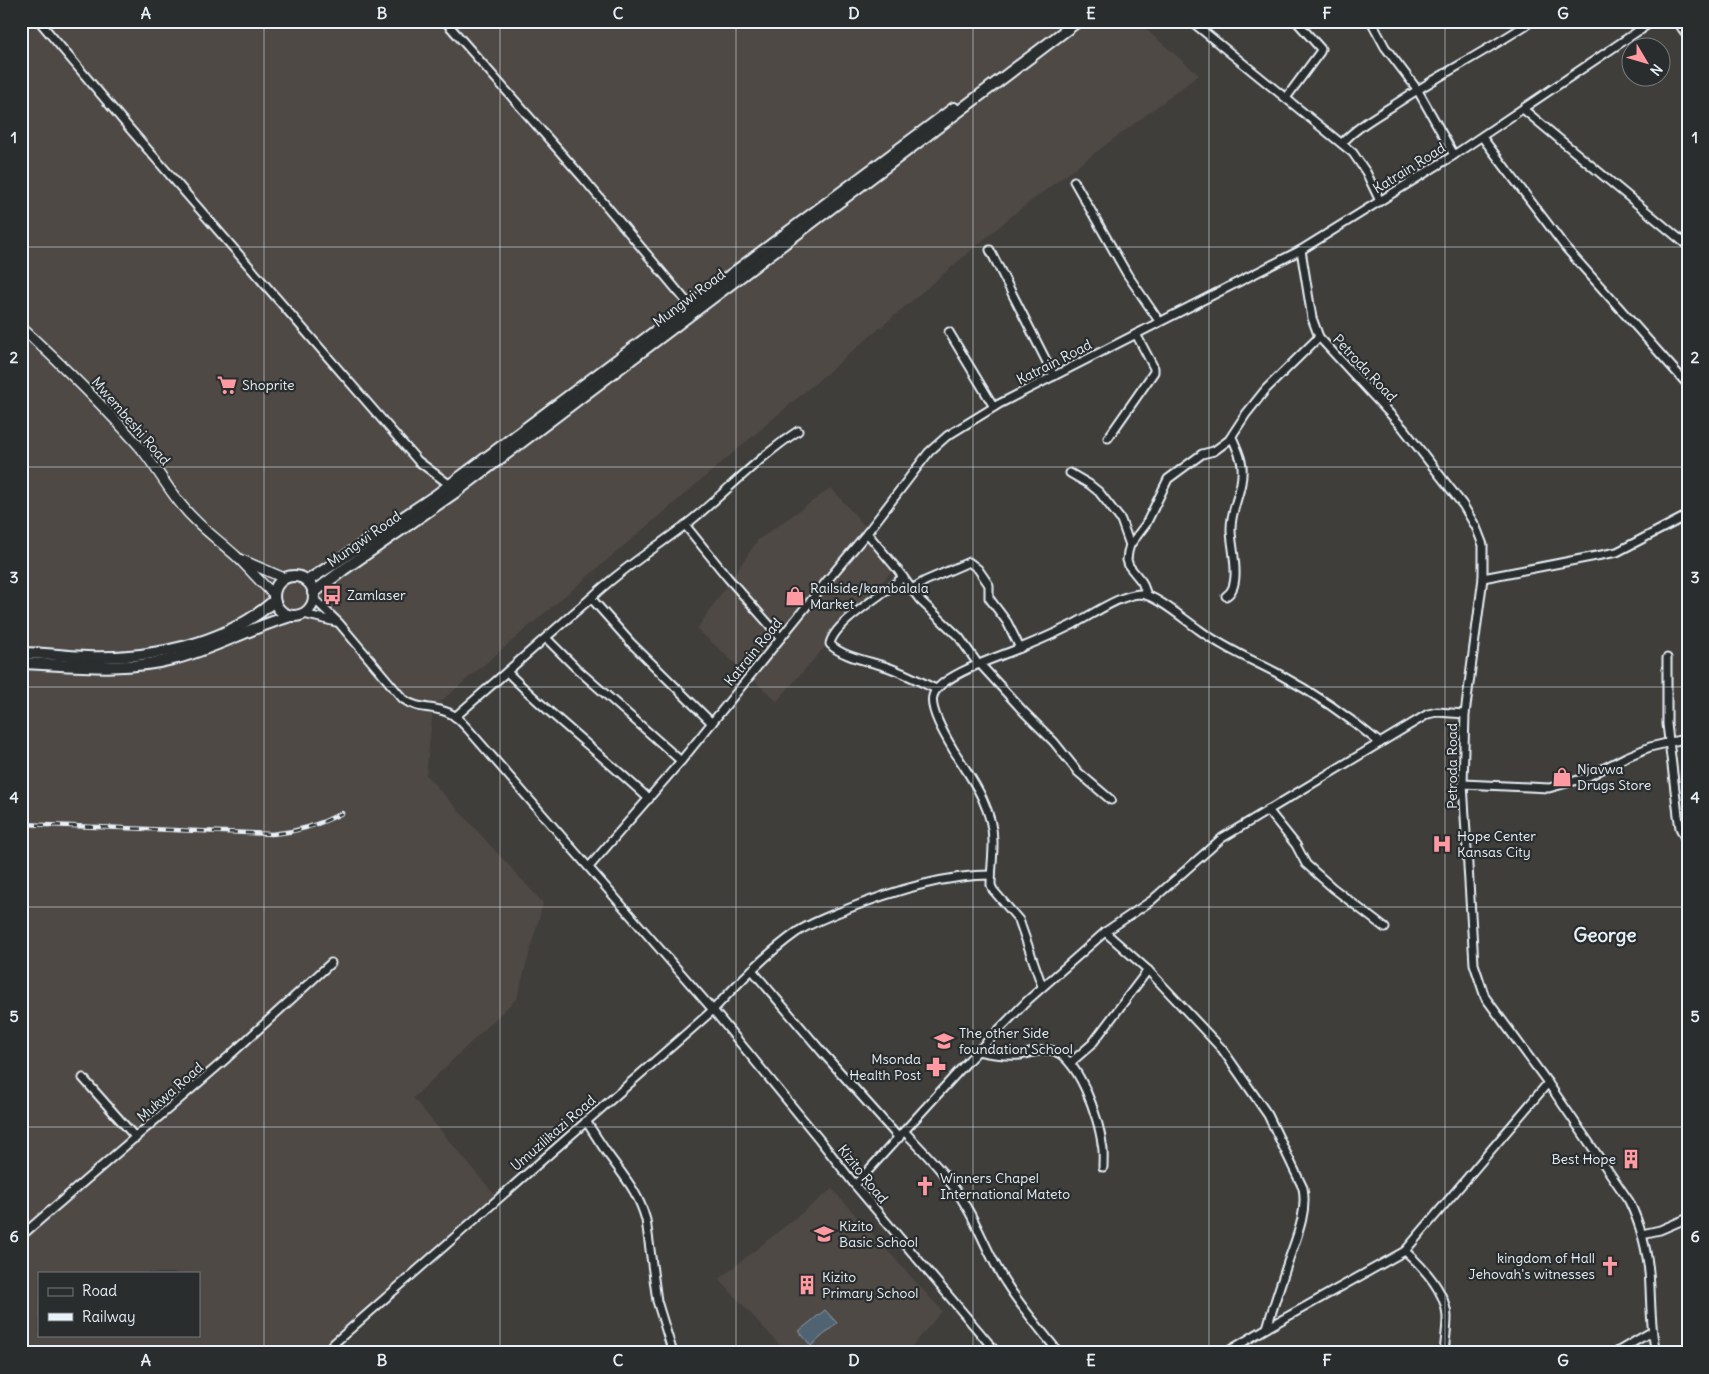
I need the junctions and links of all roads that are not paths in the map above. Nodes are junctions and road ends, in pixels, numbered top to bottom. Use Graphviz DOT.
graph roads {
  1 [pos="38,21"];
  2 [pos="445,21"];
  3 [pos="1071,21"];
  4 [pos="1078,21"];
  5 [pos="1191,21"];
  6 [pos="1296,21"];
  7 [pos="1371,21"];
  8 [pos="1532,21"];
  9 [pos="1634,21"];
  10 [pos="1653,21"];
  11 [pos="1677,21"];
  12 [pos="1641,30"];
  13 [pos="1688,37"];
  14 [pos="1417,89"];
  15 [pos="1286,98"];
  16 [pos="1523,109"];
  17 [pos="1482,137"];
  18 [pos="1342,143"];
  19 [pos="1454,155"];
  20 [pos="1074,182"];
  21 [pos="1380,201"];
  22 [pos="1688,246"];
  23 [pos="990,250"];
  24 [pos="1301,250"];
  25 [pos="692,309"];
  26 [pos="1159,321"];
  27 [pos="21,328"];
  28 [pos="949,332"];
  29 [pos="1136,334"];
  30 [pos="1319,337"];
  31 [pos="1054,376"];
  32 [pos="1688,385"];
  33 [pos="994,407"];
  34 [pos="798,431"];
  35 [pos="1232,437"];
  36 [pos="1108,438"];
  37 [pos="1070,473"];
  38 [pos="450,485"];
  39 [pos="1688,515"];
  40 [pos="685,525"];
  41 [pos="867,533"];
  42 [pos="1130,545"];
  43 [pos="237,557"];
  44 [pos="903,577"];
  45 [pos="284,578"];
  46 [pos="1483,578"];
  47 [pos="307,581"];
  48 [pos="912,589"];
  49 [pos="1147,595"];
  50 [pos="314,596"];
  51 [pos="1226,596"];
  52 [pos="274,598"];
  53 [pos="591,598"];
  54 [pos="304,614"];
  55 [pos="292,616"];
  56 [pos="339,623"];
  57 [pos="546,638"];
  58 [pos="781,638"];
  59 [pos="1020,648"];
  60 [pos="21,652"];
  61 [pos="1667,658"];
  62 [pos="21,663"];
  63 [pos="979,664"];
  64 [pos="507,672"];
  65 [pos="936,689"];
  66 [pos="1465,714"];
  67 [pos="456,717"];
  68 [pos="712,723"];
  69 [pos="1688,738"];
  70 [pos="1670,741"];
  71 [pos="1380,743"];
  72 [pos="681,761"];
  73 [pos="1464,784"];
  74 [pos="648,799"];
  75 [pos="1111,800"];
  76 [pos="1268,810"];
  77 [pos="1688,844"];
  78 [pos="589,867"];
  79 [pos="991,875"];
  80 [pos="1385,928"];
  81 [pos="1105,932"];
  82 [pos="331,963"];
  83 [pos="752,970"];
  84 [pos="1148,970"];
  85 [pos="1042,986"];
  86 [pos="713,1010"];
  87 [pos="978,1051"];
  88 [pos="1070,1063"];
  89 [pos="84,1078"];
  90 [pos="1548,1082"];
  91 [pos="586,1121"];
  92 [pos="904,1131"];
  93 [pos="136,1138"];
  94 [pos="899,1138"];
  95 [pos="1103,1166"];
  96 [pos="855,1185"];
  97 [pos="1688,1218"];
  98 [pos="1642,1234"];
  99 [pos="21,1236"];
  100 [pos="1405,1251"];
  101 [pos="1267,1328"];
  102 [pos="1651,1332"];
  103 [pos="322,1353"];
  104 [pos="674,1353"];
  105 [pos="997,1353"];
  106 [pos="1059,1353"];
  107 [pos="1225,1353"];
  108 [pos="1444,1353"];
  109 [pos="1615,1353"];
  110 [pos="1656,1353"];
  1 -- 38 [label="street"];
  2 -- 25 [label="street"];
  3 -- 25 [label="main road, Mungwi Road"];
  4 -- 25 [label="main road, Mungwi Road"];
  5 -- 15 [label="street"];
  6 -- 15 [label="street"];
  7 -- 14 [label="street"];
  8 -- 14 [label="street"];
  9 -- 12 [label="street"];
  10 -- 12 [label="street, Katrain Road"];
  11 -- 13 [label="street"];
  12 -- 16 [label="street, Katrain Road"];
  14 -- 18 [label="street"];
  14 -- 19 [label="street"];
  15 -- 18 [label="street"];
  16 -- 17 [label="street, Katrain Road"];
  16 -- 22 [label="street"];
  17 -- 19 [label="street, Katrain Road"];
  17 -- 32 [label="street"];
  18 -- 21 [label="street"];
  19 -- 21 [label="street, Katrain Road"];
  20 -- 26 [label="street"];
  21 -- 24 [label="street, Katrain Road"];
  23 -- 31 [label="street"];
  24 -- 26 [label="street, Katrain Road"];
  24 -- 30 [label="street, Petroda Road"];
  25 -- 38 [label="main road, Mungwi Road"];
  25 -- 50 [label="main road, Mungwi Road"];
  26 -- 29 [label="street, Katrain Road"];
  27 -- 43 [label="street, Mwembeshi Road"];
  28 -- 33 [label="street"];
  29 -- 31 [label="street, Katrain Road"];
  29 -- 36 [label="street"];
  30 -- 35 [label="street"];
  30 -- 46 [label="street, Petroda Road"];
  31 -- 33 [label="street, Katrain Road"];
  33 -- 41 [label="street, Katrain Road"];
  34 -- 40 [label="street"];
  35 -- 42 [label="street"];
  35 -- 51 [label="street"];
  37 -- 42 [label="street"];
  38 -- 47 [label="main road, Mungwi Road"];
  39 -- 46 [label="street"];
  40 -- 53 [label="street"];
  40 -- 58 [label="street"];
  41 -- 44 [label="street"];
  41 -- 58 [label="street, Katrain Road"];
  42 -- 49 [label="street"];
  43 -- 45 [label="street"];
  43 -- 52 [label="street"];
  44 -- 48 [label="street"];
  44 -- 65 [label="street"];
  45 -- 47 [label="main road"];
  45 -- 52 [label="main road"];
  46 -- 66 [label="street, Petroda Road"];
  47 -- 50 [label="main road"];
  48 -- 59 [label="street"];
  48 -- 63 [label="street"];
  49 -- 59 [label="street"];
  49 -- 71 [label="street"];
  50 -- 54 [label="main road"];
  50 -- 56 [label="street"];
  52 -- 55 [label="main road"];
  52 -- 60 [label="main road"];
  53 -- 57 [label="street"];
  53 -- 68 [label="street"];
  54 -- 55 [label="main road"];
  54 -- 56 [label="street"];
  55 -- 62 [label="main road"];
  56 -- 67 [label="street"];
  57 -- 64 [label="street"];
  57 -- 72 [label="street"];
  58 -- 68 [label="street, Katrain Road"];
  59 -- 63 [label="street"];
  61 -- 70 [label="street"];
  63 -- 65 [label="street"];
  63 -- 75 [label="street"];
  64 -- 67 [label="street"];
  64 -- 74 [label="street"];
  65 -- 79 [label="street"];
  66 -- 71 [label="street"];
  66 -- 73 [label="street, Petroda Road"];
  67 -- 78 [label="street, Kizito Road"];
  68 -- 72 [label="street, Katrain Road"];
  69 -- 70 [label="street"];
  70 -- 73 [label="street"];
  70 -- 77 [label="street"];
  71 -- 76 [label="street"];
  72 -- 74 [label="street, Katrain Road"];
  73 -- 90 [label="street, Petroda Road"];
  74 -- 78 [label="street, Katrain Road"];
  76 -- 80 [label="street"];
  76 -- 81 [label="street"];
  78 -- 86 [label="street, Kizito Road"];
  79 -- 83 [label="street, Umuzilikazi Road"];
  79 -- 85 [label="street"];
  81 -- 84 [label="street"];
  81 -- 85 [label="street"];
  82 -- 93 [label="street, Mukwa Road"];
  83 -- 86 [label="street, Umuzilikazi Road"];
  83 -- 94 [label="street"];
  84 -- 88 [label="street"];
  84 -- 101 [label="street"];
  85 -- 87 [label="street"];
  86 -- 91 [label="street, Umuzilikazi Road"];
  86 -- 96 [label="street, Kizito Road"];
  87 -- 88 [label="street"];
  87 -- 92 [label="street"];
  88 -- 95 [label="street"];
  89 -- 93 [label="street"];
  90 -- 98 [label="street, Petroda Road"];
  90 -- 100 [label="street"];
  91 -- 103 [label="street, Umuzilikazi Road"];
  91 -- 104 [label="street"];
  92 -- 94 [label="street"];
  92 -- 106 [label="street"];
  93 -- 99 [label="street, Mukwa Road"];
  94 -- 96 [label="street"];
  96 -- 105 [label="street, Kizito Road"];
  97 -- 98 [label="street"];
  98 -- 102 [label="street, Petroda Road"];
  100 -- 101 [label="street"];
  100 -- 108 [label="street"];
  101 -- 107 [label="street"];
  102 -- 109 [label="street"];
  102 -- 110 [label="street, Petroda Road"];
}
